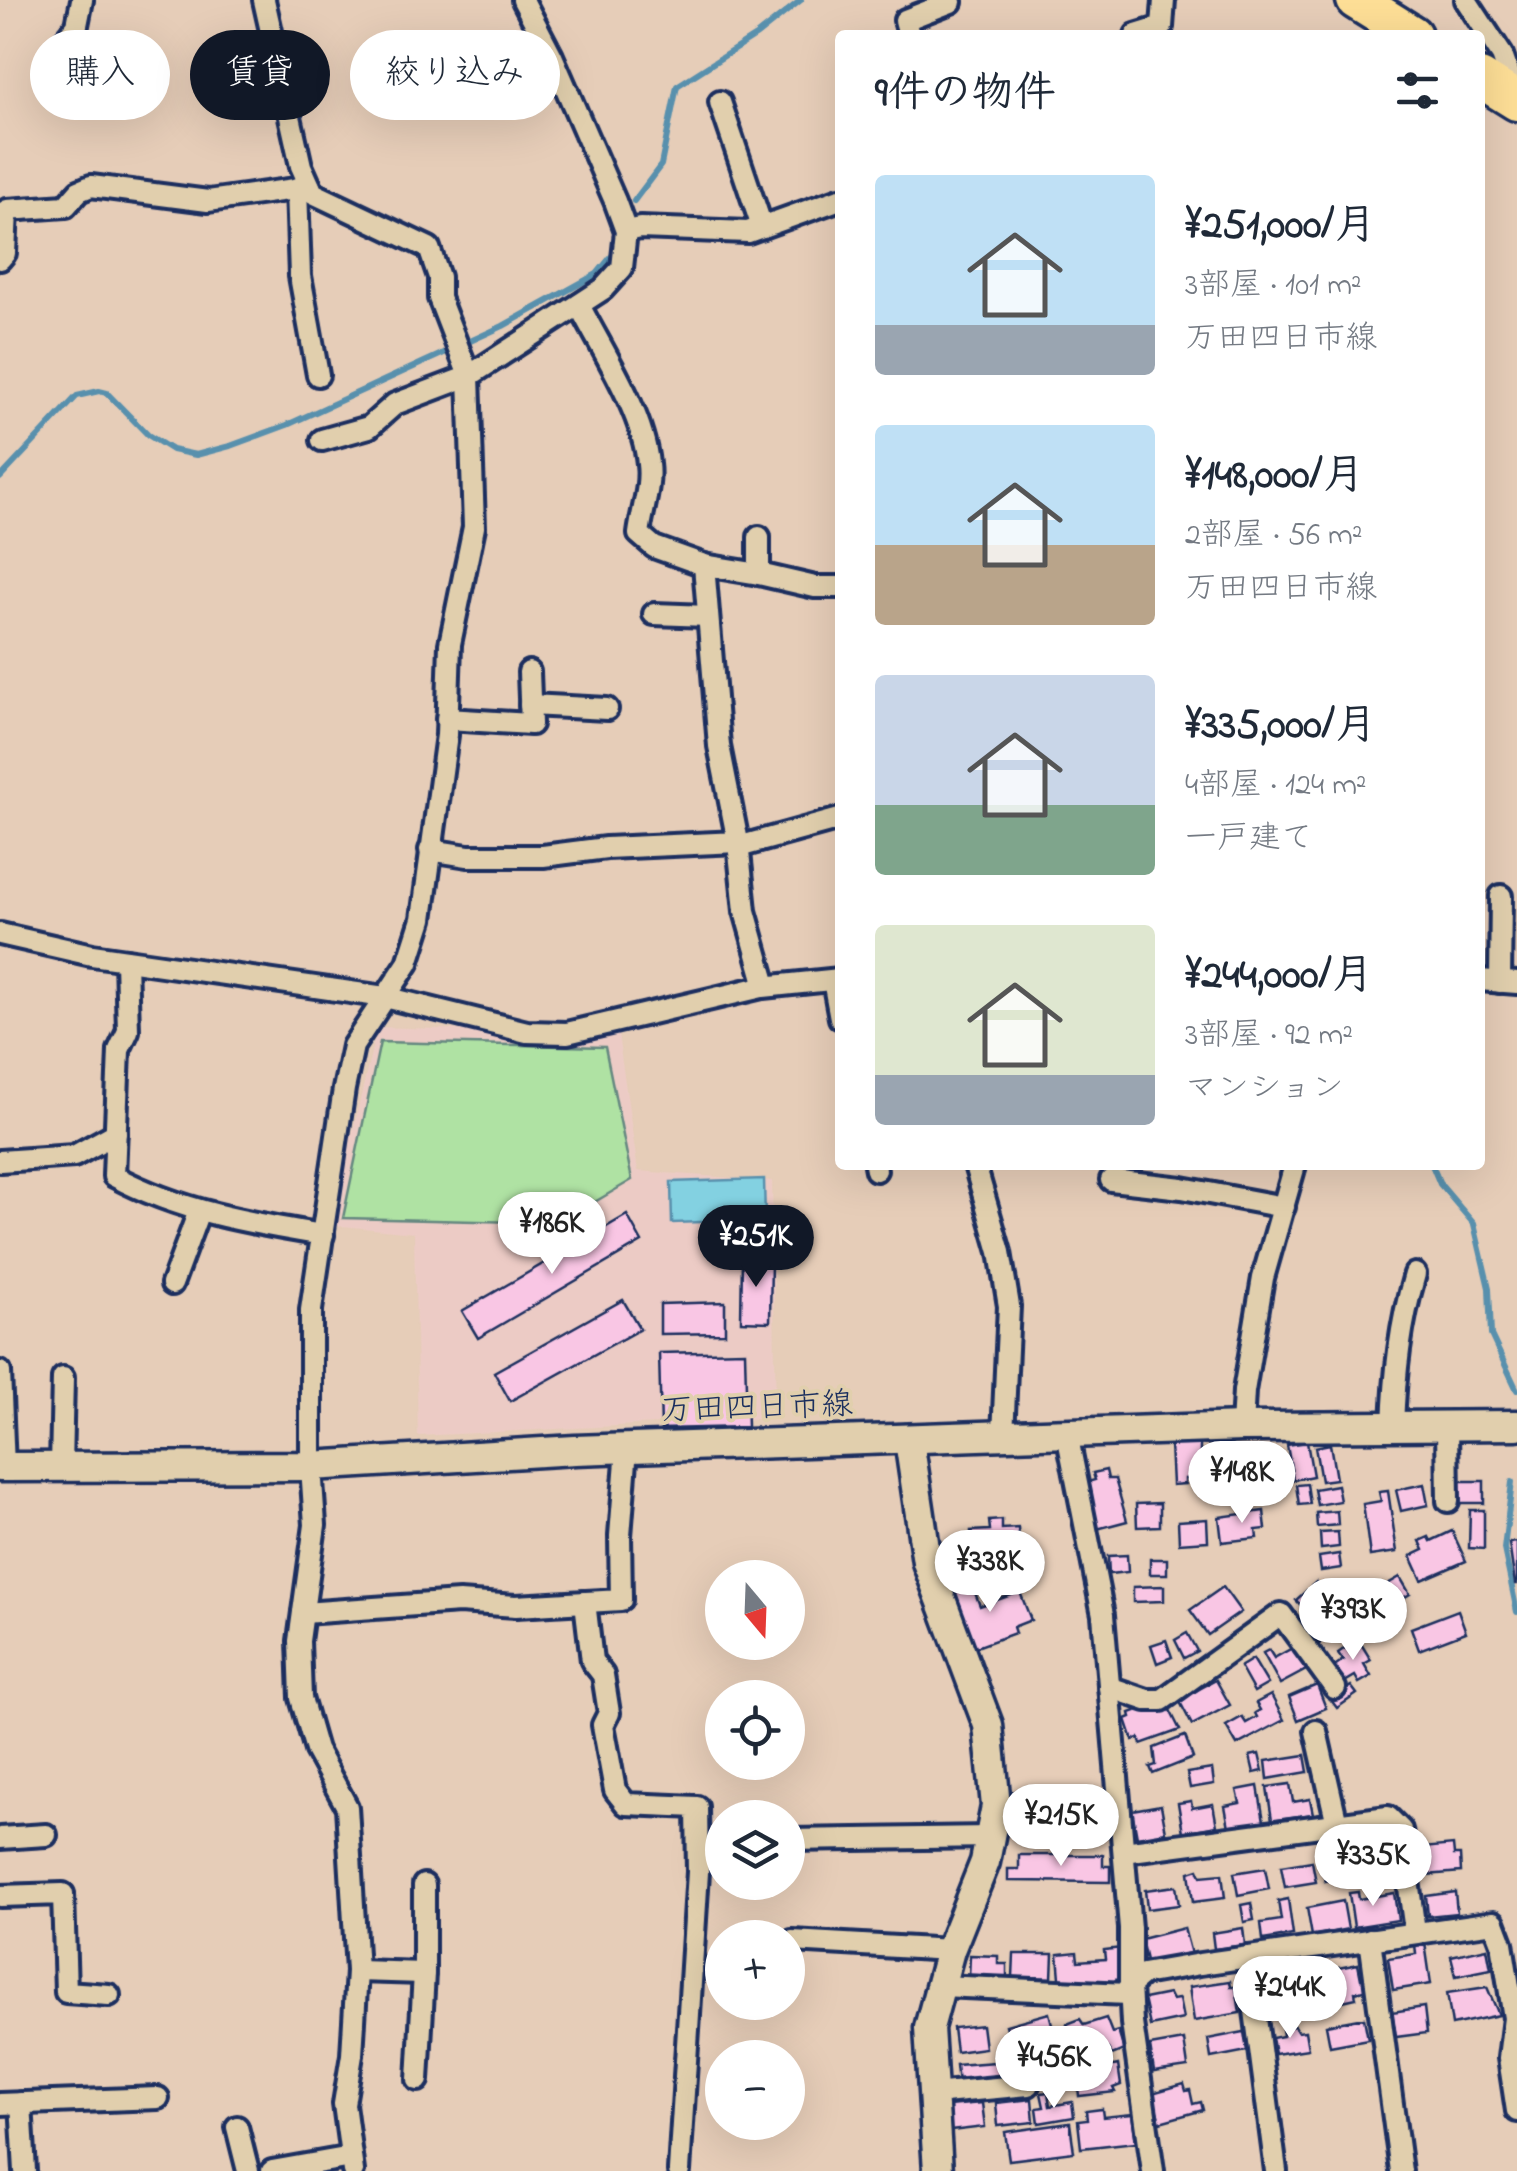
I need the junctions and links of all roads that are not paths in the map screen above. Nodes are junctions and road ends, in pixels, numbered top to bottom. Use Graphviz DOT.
graph roads {
  1 [pos="82,0"];
  2 [pos="264,0"];
  3 [pos="523,0"];
  4 [pos="1164,0"];
  5 [pos="1356,0"];
  6 [pos="1466,0"];
  7 [pos="951,2"];
  8 [pos="73,30"];
  9 [pos="907,30"];
  10 [pos="1152,30"];
  11 [pos="1404,30"];
  12 [pos="1485,81"];
  13 [pos="1517,99"];
  14 [pos="720,102"];
  15 [pos="304,187"];
  16 [pos="835,201"];
  17 [pos="762,227"];
  18 [pos="626,231"];
  19 [pos="0,259"];
  20 [pos="579,305"];
  21 [pos="318,375"];
  22 [pos="469,376"];
  23 [pos="322,440"];
  24 [pos="759,537"];
  25 [pos="704,565"];
  26 [pos="759,574"];
  27 [pos="835,587"];
  28 [pos="654,614"];
  29 [pos="708,616"];
  30 [pos="530,672"];
  31 [pos="530,705"];
  32 [pos="607,709"];
  33 [pos="447,718"];
  34 [pos="835,821"];
  35 [pos="738,845"];
  36 [pos="430,850"];
  37 [pos="1501,896"];
  38 [pos="0,934"];
  39 [pos="126,960"];
  40 [pos="835,980"];
  41 [pos="1499,982"];
  42 [pos="766,986"];
  43 [pos="385,997"];
  44 [pos="116,1133"];
  45 [pos="0,1161"];
  46 [pos="977,1170"];
  47 [pos="1294,1170"];
  48 [pos="1111,1180"];
  49 [pos="1284,1206"];
  50 [pos="199,1211"];
  51 [pos="322,1235"];
  52 [pos="1415,1274"];
  53 [pos="172,1284"];
  54 [pos="0,1372"];
  55 [pos="63,1378"];
  56 [pos="1517,1425"];
  57 [pos="1393,1426"];
  58 [pos="1447,1426"];
  59 [pos="1242,1427"];
  60 [pos="1066,1433"];
  61 [pos="1003,1436"];
  62 [pos="909,1440"];
  63 [pos="627,1448"];
  64 [pos="311,1466"];
  65 [pos="2,1467"];
  66 [pos="61,1467"];
  67 [pos="1448,1501"];
  68 [pos="585,1602"];
  69 [pos="303,1613"];
  70 [pos="1109,1687"];
  71 [pos="1334,1688"];
  72 [pos="1316,1731"];
  73 [pos="1336,1824"];
  74 [pos="46,1835"];
  75 [pos="990,1837"];
  76 [pos="0,1838"];
  77 [pos="805,1840"];
  78 [pos="1124,1852"];
  79 [pos="424,1885"];
  80 [pos="0,1896"];
  81 [pos="1415,1931"];
  82 [pos="1370,1938"];
  83 [pos="805,1942"];
  84 [pos="950,1950"];
  85 [pos="1248,1956"];
  86 [pos="357,1971"];
  87 [pos="424,1973"];
  88 [pos="940,1986"];
  89 [pos="1129,1989"];
  90 [pos="109,1995"];
  91 [pos="418,2080"];
  92 [pos="1028,2085"];
  93 [pos="934,2094"];
  94 [pos="158,2098"];
  95 [pos="11,2103"];
  96 [pos="1517,2112"];
  97 [pos="237,2127"];
  98 [pos="352,2164"];
  99 [pos="25,2171"];
  100 [pos="248,2171"];
  101 [pos="272,2171"];
  102 [pos="680,2171"];
  103 [pos="938,2171"];
  104 [pos="1153,2171"];
  105 [pos="1276,2171"];
  106 [pos="1402,2171"];
  1 -- 8 [label="street"];
  2 -- 15 [label="street"];
  3 -- 18 [label="street"];
  4 -- 10 [label="street"];
  5 -- 11 [label="highway"];
  6 -- 13 [label="street"];
  7 -- 9 [label="street"];
  12 -- 13 [label="highway"];
  14 -- 17 [label="street"];
  15 -- 19 [label="street"];
  15 -- 21 [label="street"];
  15 -- 22 [label="street"];
  16 -- 17 [label="street"];
  17 -- 18 [label="street"];
  18 -- 20 [label="street"];
  20 -- 22 [label="street"];
  20 -- 25 [label="street"];
  22 -- 23 [label="street"];
  22 -- 33 [label="street"];
  24 -- 26 [label="street"];
  25 -- 26 [label="street"];
  25 -- 29 [label="street"];
  26 -- 27 [label="street"];
  28 -- 29 [label="street"];
  29 -- 35 [label="street"];
  30 -- 31 [label="street"];
  31 -- 32 [label="street"];
  31 -- 33 [label="street"];
  33 -- 36 [label="street"];
  34 -- 35 [label="street"];
  35 -- 36 [label="street"];
  35 -- 42 [label="street"];
  36 -- 43 [label="street"];
  37 -- 41 [label="street"];
  38 -- 39 [label="street"];
  39 -- 43 [label="street"];
  39 -- 44 [label="street"];
  40 -- 42 [label="street"];
  42 -- 43 [label="street"];
  43 -- 51 [label="street"];
  44 -- 45 [label="street"];
  44 -- 50 [label="street"];
  46 -- 61 [label="street"];
  47 -- 49 [label="street"];
  48 -- 49 [label="street"];
  49 -- 59 [label="street"];
  50 -- 51 [label="street"];
  50 -- 53 [label="street"];
  51 -- 64 [label="street"];
  52 -- 57 [label="street"];
  54 -- 65 [label="street"];
  55 -- 66 [label="street"];
  56 -- 58 [label="main road, 万田四日市線"];
  57 -- 58 [label="main road, 万田四日市線"];
  57 -- 59 [label="main road, 万田四日市線"];
  58 -- 67 [label="street"];
  59 -- 60 [label="main road, 万田四日市線"];
  60 -- 61 [label="main road, 万田四日市線"];
  60 -- 70 [label="street"];
  61 -- 62 [label="main road, 万田四日市線"];
  62 -- 63 [label="main road, 万田四日市線"];
  62 -- 75 [label="main road"];
  63 -- 64 [label="main road, 万田四日市線"];
  63 -- 68 [label="street"];
  64 -- 66 [label="main road, 万田四日市線"];
  64 -- 69 [label="street"];
  65 -- 66 [label="main road, 万田四日市線"];
  68 -- 69 [label="street"];
  68 -- 102 [label="street"];
  69 -- 86 [label="street"];
  70 -- 71 [label="street"];
  70 -- 78 [label="street"];
  72 -- 73 [label="street"];
  73 -- 78 [label="street"];
  73 -- 81 [label="street"];
  74 -- 76 [label="street"];
  75 -- 77 [label="street"];
  75 -- 84 [label="main road"];
  78 -- 89 [label="street"];
  79 -- 87 [label="street"];
  80 -- 90 [label="street"];
  81 -- 82 [label="street"];
  81 -- 96 [label="street"];
  82 -- 85 [label="street"];
  82 -- 106 [label="street"];
  83 -- 84 [label="street"];
  84 -- 88 [label="main road"];
  85 -- 89 [label="street"];
  85 -- 105 [label="street"];
  86 -- 87 [label="street"];
  86 -- 98 [label="street"];
  87 -- 91 [label="street"];
  88 -- 89 [label="street"];
  88 -- 93 [label="main road"];
  89 -- 104 [label="street"];
  92 -- 93 [label="street"];
  93 -- 103 [label="main road"];
  94 -- 95 [label="street"];
  95 -- 99 [label="street"];
  97 -- 100 [label="street"];
  98 -- 101 [label="street"];
}
